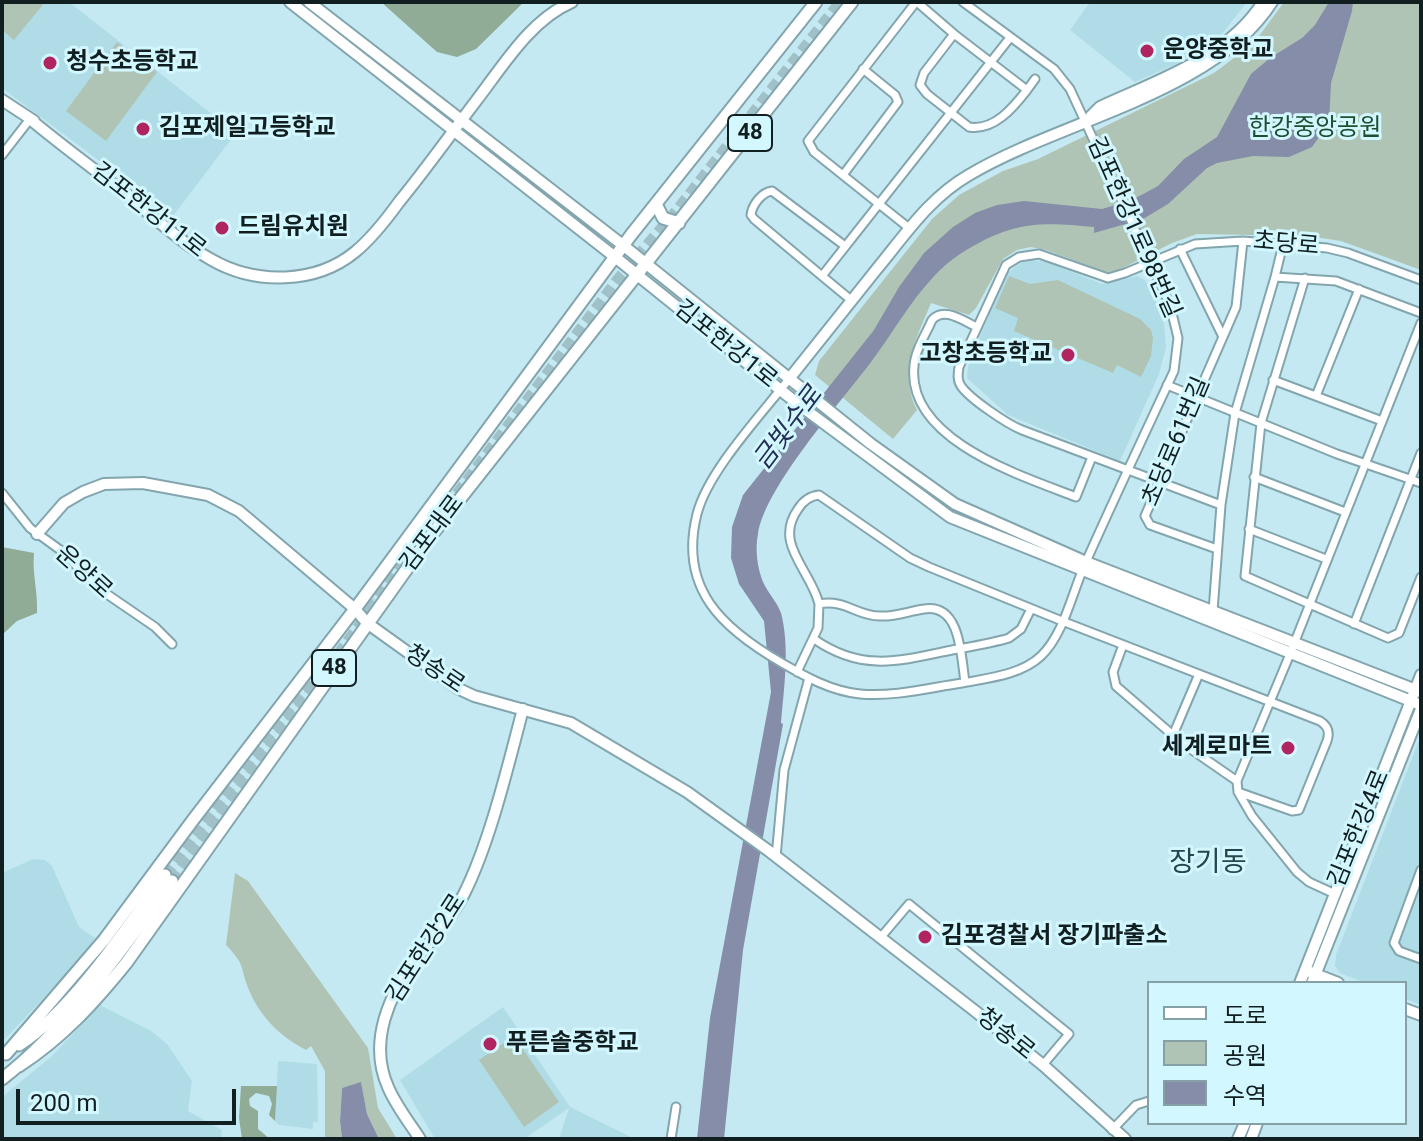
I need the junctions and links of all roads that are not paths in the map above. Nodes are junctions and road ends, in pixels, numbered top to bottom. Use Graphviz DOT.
graph roads {
  1 [pos="290,2"];
  2 [pos="309,2"];
  3 [pos="572,2"];
  4 [pos="816,2"];
  5 [pos="852,2"];
  6 [pos="917,2"];
  7 [pos="963,2"];
  8 [pos="1263,2"];
  9 [pos="1272,2"];
  10 [pos="954,34"];
  11 [pos="1009,39"];
  12 [pos="990,62"];
  13 [pos="863,69"];
  14 [pos="1035,79"];
  15 [pos="1027,90"];
  16 [pos="2,100"];
  17 [pos="951,112"];
  18 [pos="30,119"];
  19 [pos="460,120"];
  20 [pos="1085,121"];
  21 [pos="453,130"];
  22 [pos="2,155"];
  23 [pos="843,175"];
  24 [pos="656,204"];
  25 [pos="879,204"];
  26 [pos="679,223"];
  27 [pos="909,228"];
  28 [pos="1243,241"];
  29 [pos="1283,244"];
  30 [pos="624,246"];
  31 [pos="845,246"];
  32 [pos="1180,249"];
  33 [pos="615,257"];
  34 [pos="1149,263"];
  35 [pos="647,264"];
  36 [pos="637,274"];
  37 [pos="822,276"];
  38 [pos="1275,277"];
  39 [pos="1305,278"];
  40 [pos="1421,280"];
  41 [pos="1359,289"];
  42 [pos="851,300"];
  43 [pos="1421,313"];
  44 [pos="1421,323"];
  45 [pos="977,327"];
  46 [pos="1223,337"];
  47 [pos="789,379"];
  48 [pos="1273,380"];
  49 [pos="1167,385"];
  50 [pos="780,390"];
  51 [pos="1316,396"];
  52 [pos="1196,397"];
  53 [pos="1235,413"];
  54 [pos="1382,421"];
  55 [pos="1261,423"];
  56 [pos="1421,453"];
  57 [pos="1092,457"];
  58 [pos="1365,464"];
  59 [pos="1129,470"];
  60 [pos="1254,477"];
  61 [pos="1410,480"];
  62 [pos="1160,482"];
  63 [pos="1421,483"];
  64 [pos="2,493"];
  65 [pos="1221,505"];
  66 [pos="1345,512"];
  67 [pos="1249,529"];
  68 [pos="37,534"];
  69 [pos="1217,549"];
  70 [pos="1326,559"];
  71 [pos="1084,566"];
  72 [pos="1421,577"];
  73 [pos="819,604"];
  74 [pos="1308,604"];
  75 [pos="355,609"];
  76 [pos="1031,609"];
  77 [pos="1213,611"];
  78 [pos="1062,621"];
  79 [pos="367,623"];
  80 [pos="1354,624"];
  81 [pos="814,639"];
  82 [pos="172,644"];
  83 [pos="1123,645"];
  84 [pos="1292,648"];
  85 [pos="959,649"];
  86 [pos="796,671"];
  87 [pos="1199,674"];
  88 [pos="1421,675"];
  89 [pos="809,678"];
  90 [pos="965,682"];
  91 [pos="1418,691"];
  92 [pos="1271,701"];
  93 [pos="1417,705"];
  94 [pos="523,709"];
  95 [pos="1173,735"];
  96 [pos="1237,781"];
  97 [pos="1238,792"];
  98 [pos="772,854"];
  99 [pos="1421,870"];
  100 [pos="1335,894"];
  101 [pos="881,937"];
  102 [pos="1421,959"];
  103 [pos="1310,976"];
  104 [pos="1330,981"];
  105 [pos="4,1056"];
  106 [pos="19,1066"];
  107 [pos="1042,1067"];
  108 [pos="2,1079"];
  109 [pos="1147,1102"];
  110 [pos="676,1107"];
  111 [pos="1113,1129"];
  112 [pos="420,1139"];
  113 [pos="671,1139"];
  114 [pos="1123,1139"];
  1 -- 21 [label="street, 김포한강1로"];
  2 -- 19 [label="street, 김포한강1로"];
  3 -- 19 [label="street, 김포한강11로"];
  4 -- 24 [label="main road, 김포대로 / 48"];
  5 -- 26 [label="main road, 김포대로 / 48"];
  6 -- 10 [label="street"];
  6 -- 13 [label="street"];
  7 -- 11 [label="street, 김포한강1로98번길"];
  8 -- 20 [label="street"];
  9 -- 20 [label="street"];
  10 -- 12 [label="street"];
  10 -- 17 [label="street"];
  11 -- 12 [label="street"];
  11 -- 20 [label="street, 김포한강1로98번길"];
  12 -- 15 [label="street"];
  12 -- 17 [label="street"];
  13 -- 23 [label="street"];
  13 -- 23 [label="street"];
  14 -- 15 [label="street"];
  15 -- 17 [label="street"];
  16 -- 18 [label="street, 김포한강11로"];
  17 -- 25 [label="street"];
  18 -- 21 [label="street, 김포한강11로"];
  18 -- 22 [label="street"];
  19 -- 21 [label="street, 김포한강11로"];
  19 -- 30 [label="street, 김포한강1로"];
  20 -- 27 [label="street"];
  20 -- 34 [label="street, 김포한강1로98번길"];
  21 -- 33 [label="street, 김포한강1로"];
  23 -- 25 [label="street"];
  24 -- 26 [label="main road"];
  24 -- 30 [label="main road, 김포대로 / 48"];
  25 -- 27 [label="street"];
  25 -- 31 [label="street"];
  26 -- 35 [label="main road, 김포대로 / 48"];
  27 -- 42 [label="street"];
  28 -- 29 [label="street, 초당로"];
  28 -- 32 [label="street, 초당로"];
  28 -- 46 [label="street, 초당로61번길"];
  29 -- 38 [label="street"];
  29 -- 40 [label="street, 초당로"];
  30 -- 33 [label="main road, 김포대로 / 48"];
  30 -- 35 [label="street, 김포한강1로"];
  31 -- 37 [label="street"];
  31 -- 37 [label="street"];
  32 -- 34 [label="street, 초당로"];
  32 -- 46 [label="street"];
  33 -- 36 [label="street, 김포한강1로"];
  33 -- 75 [label="main road, 김포대로 / 48"];
  34 -- 45 [label="street, 초당로"];
  34 -- 49 [label="street, 김포한강1로98번길"];
  35 -- 36 [label="main road, 김포대로 / 48"];
  35 -- 47 [label="street, 김포한강1로"];
  36 -- 50 [label="street, 김포한강1로"];
  36 -- 79 [label="main road, 김포대로 / 48"];
  37 -- 42 [label="street"];
  38 -- 39 [label="street"];
  38 -- 53 [label="street"];
  39 -- 41 [label="street"];
  39 -- 48 [label="street"];
  41 -- 43 [label="street"];
  41 -- 51 [label="street"];
  42 -- 47 [label="street"];
  44 -- 54 [label="street"];
  45 -- 57 [label="street"];
  45 -- 57 [label="street"];
  46 -- 52 [label="street, 초당로61번길"];
  47 -- 50 [label="street, 김포한강1로98번길"];
  47 -- 71 [label="street, 김포한강1로"];
  48 -- 51 [label="street"];
  48 -- 55 [label="street"];
  49 -- 52 [label="street"];
  49 -- 59 [label="street, 김포한강1로98번길"];
  50 -- 71 [label="street, 김포한강1로"];
  50 -- 86 [label="street, 김포한강1로98번길"];
  51 -- 54 [label="street"];
  52 -- 53 [label="street"];
  52 -- 62 [label="street, 초당로61번길"];
  53 -- 55 [label="street"];
  53 -- 65 [label="street"];
  54 -- 58 [label="street"];
  55 -- 58 [label="street"];
  55 -- 60 [label="street"];
  56 -- 61 [label="street"];
  57 -- 59 [label="street"];
  58 -- 61 [label="street"];
  58 -- 66 [label="street"];
  59 -- 62 [label="street"];
  59 -- 71 [label="street, 김포한강1로98번길"];
  60 -- 66 [label="street"];
  60 -- 67 [label="street"];
  61 -- 63 [label="street"];
  61 -- 80 [label="street"];
  62 -- 65 [label="street"];
  62 -- 69 [label="street, 초당로61번길"];
  64 -- 68 [label="street, 운양로"];
  65 -- 69 [label="street"];
  66 -- 70 [label="street"];
  67 -- 70 [label="street"];
  67 -- 74 [label="street"];
  68 -- 75 [label="street, 청송로"];
  68 -- 82 [label="street, 운양로"];
  69 -- 77 [label="street"];
  70 -- 74 [label="street"];
  71 -- 77 [label="street, 김포한강1로"];
  71 -- 78 [label="street, 김포한강1로98번길"];
  71 -- 84 [label="street, 김포한강1로"];
  72 -- 80 [label="street"];
  73 -- 76 [label="street"];
  73 -- 81 [label="street"];
  73 -- 85 [label="street"];
  74 -- 80 [label="street"];
  74 -- 84 [label="street"];
  75 -- 79 [label="street, 청송로"];
  75 -- 105 [label="main road, 김포대로 / 48"];
  76 -- 78 [label="street"];
  76 -- 85 [label="street"];
  77 -- 84 [label="street, 김포한강1로"];
  78 -- 83 [label="street"];
  78 -- 90 [label="street, 김포한강1로98번길"];
  79 -- 94 [label="street, 청송로"];
  79 -- 106 [label="main road, 김포대로 / 48"];
  81 -- 85 [label="street"];
  81 -- 86 [label="street"];
  83 -- 87 [label="street"];
  83 -- 95 [label="street"];
  84 -- 91 [label="street, 김포한강1로"];
  84 -- 92 [label="street"];
  84 -- 93 [label="street, 김포한강1로"];
  85 -- 90 [label="street"];
  86 -- 89 [label="street, 김포한강1로98번길"];
  87 -- 92 [label="street"];
  87 -- 95 [label="street"];
  88 -- 91 [label="street, 김포한강4로"];
  89 -- 90 [label="street, 김포한강1로98번길"];
  89 -- 98 [label="street"];
  91 -- 93 [label="street, 김포한강4로"];
  92 -- 96 [label="street"];
  92 -- 97 [label="street"];
  93 -- 100 [label="street, 김포한강4로"];
  93 -- 103 [label="street, 김포한강4로"];
  94 -- 98 [label="street, 청송로"];
  94 -- 112 [label="street, 김포한강2로"];
  95 -- 96 [label="street"];
  96 -- 97 [label="street"];
  97 -- 100 [label="street"];
  98 -- 101 [label="street, 청송로"];
  99 -- 102 [label="street"];
  100 -- 103 [label="street, 김포한강4로"];
  101 -- 107 [label="street, 청송로"];
  101 -- 107 [label="street"];
  103 -- 104 [label="street"];
  105 -- 106 [label="main road, 김포대로 / 48"];
  106 -- 108 [label="main road, 김포대로 / 48"];
  107 -- 111 [label="street, 청송로"];
  109 -- 111 [label="street"];
  110 -- 113 [label="street"];
  111 -- 114 [label="street, 청송로"];
}
